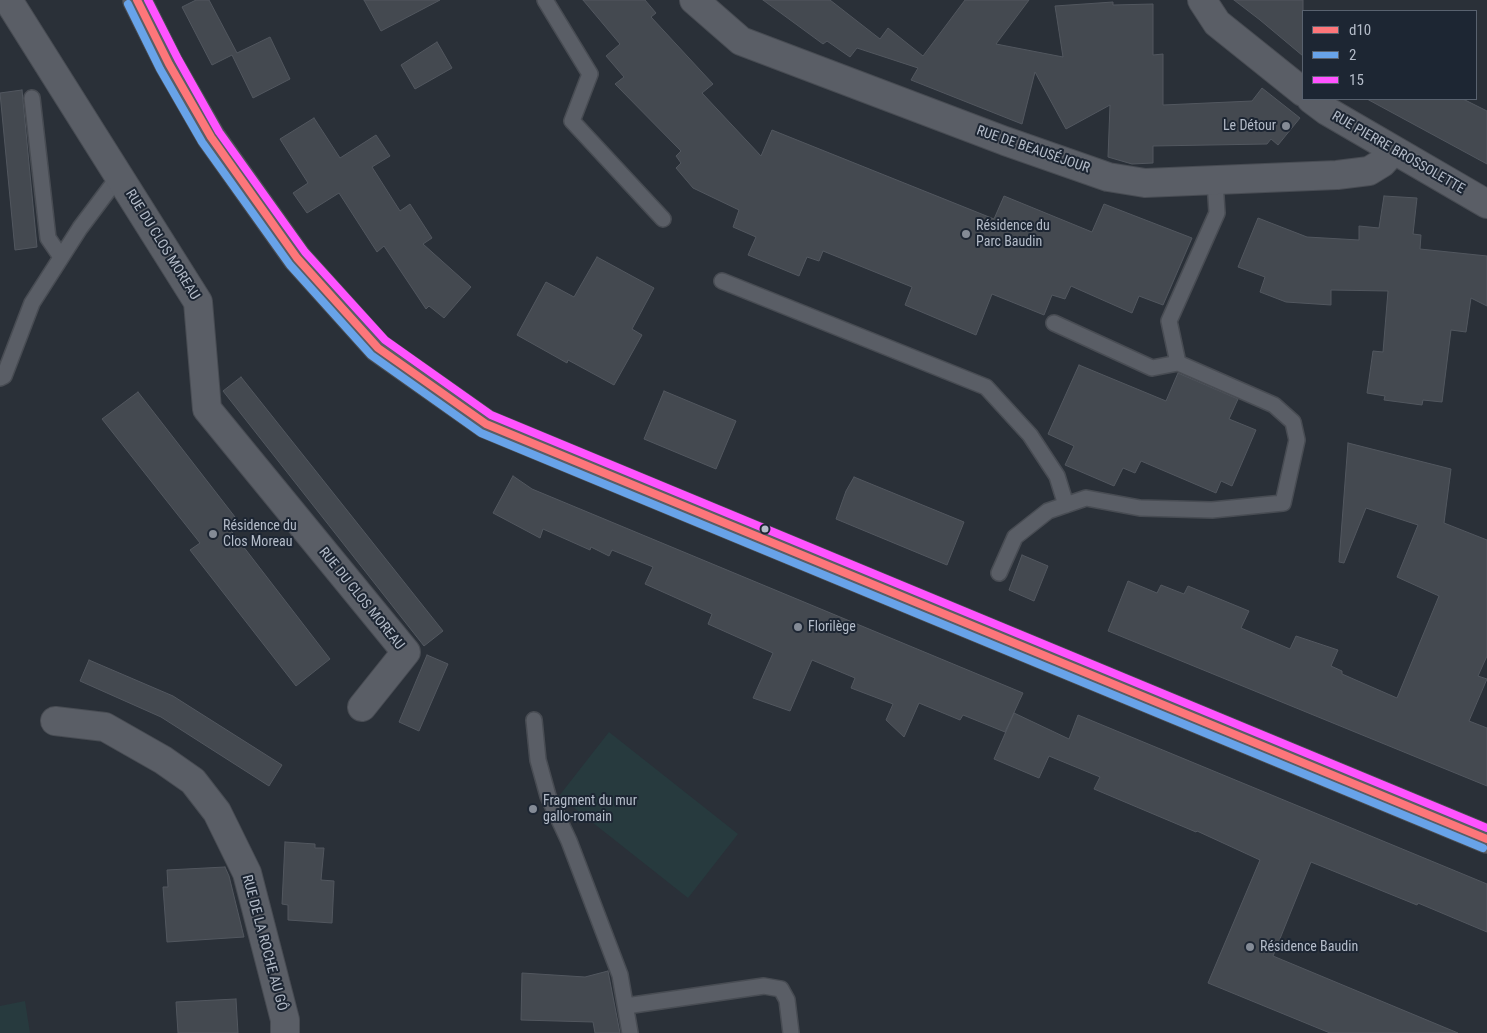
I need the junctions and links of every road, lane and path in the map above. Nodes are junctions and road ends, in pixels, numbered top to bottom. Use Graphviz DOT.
graph roads {
  1 [pos="8,0"];
  2 [pos="137,0"];
  3 [pos="545,0"];
  4 [pos="694,0"];
  5 [pos="1202,0"];
  6 [pos="1302,91"];
  7 [pos="32,98"];
  8 [pos="1312,100"];
  9 [pos="1394,150"];
  10 [pos="119,176"];
  11 [pos="1215,181"];
  12 [pos="1487,204"];
  13 [pos="664,219"];
  14 [pos="61,257"];
  15 [pos="722,281"];
  16 [pos="1054,323"];
  17 [pos="1178,363"];
  18 [pos="0,378"];
  19 [pos="1066,505"];
  20 [pos="999,573"];
  21 [pos="362,707"];
  22 [pos="534,720"];
  23 [pos="55,721"];
  24 [pos="1487,839"];
  25 [pos="626,1006"];
  26 [pos="286,1033"];
  27 [pos="630,1033"];
  28 [pos="791,1033"];
  1 -- 10 [label="street, RUE DU CLOS MOREAU"];
  2 -- 24 [label="main road"];
  3 -- 13 [label="lane"];
  4 -- 11 [label="street, RUE DE BEAUSÉJOUR"];
  5 -- 6 [label="street"];
  7 -- 14 [label="lane"];
  8 -- 9 [label="street, RUE PIERRE BROSSOLETTE"];
  9 -- 11 [label="street, RUE DE BEAUSÉJOUR"];
  9 -- 12 [label="street, RUE PIERRE BROSSOLETTE"];
  10 -- 14 [label="lane"];
  10 -- 21 [label="street, RUE DU CLOS MOREAU"];
  11 -- 17 [label="lane"];
  14 -- 18 [label="lane"];
  15 -- 19 [label="lane"];
  16 -- 17 [label="lane"];
  17 -- 19 [label="lane"];
  19 -- 20 [label="lane"];
  22 -- 25 [label="lane"];
  23 -- 26 [label="street, RUE DE LA ROCHE AU GÔ"];
  25 -- 27 [label="lane"];
  25 -- 28 [label="lane"];
}
